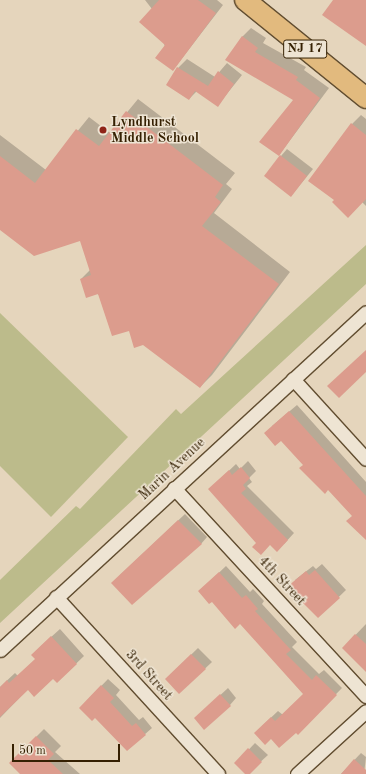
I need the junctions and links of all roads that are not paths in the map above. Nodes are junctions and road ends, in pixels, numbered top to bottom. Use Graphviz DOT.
graph roads {
  1 [pos="244,0"];
  2 [pos="366,98"];
  3 [pos="366,312"];
  4 [pos="292,379"];
  5 [pos="366,459"];
  6 [pos="174,488"];
  7 [pos="56,597"];
  8 [pos="0,650"];
  9 [pos="366,696"];
  10 [pos="366,711"];
  11 [pos="218,774"];
  12 [pos="297,774"];
  1 -- 2 [label="main road, NJ 17"];
  3 -- 4 [label="street, Marin Avenue"];
  4 -- 5 [label="street"];
  4 -- 6 [label="street, Marin Avenue"];
  6 -- 7 [label="street, Marin Avenue"];
  6 -- 9 [label="street, 4th Street"];
  7 -- 8 [label="street, Marin Avenue"];
  7 -- 11 [label="street, 3rd Street"];
  10 -- 12 [label="street"];
}
